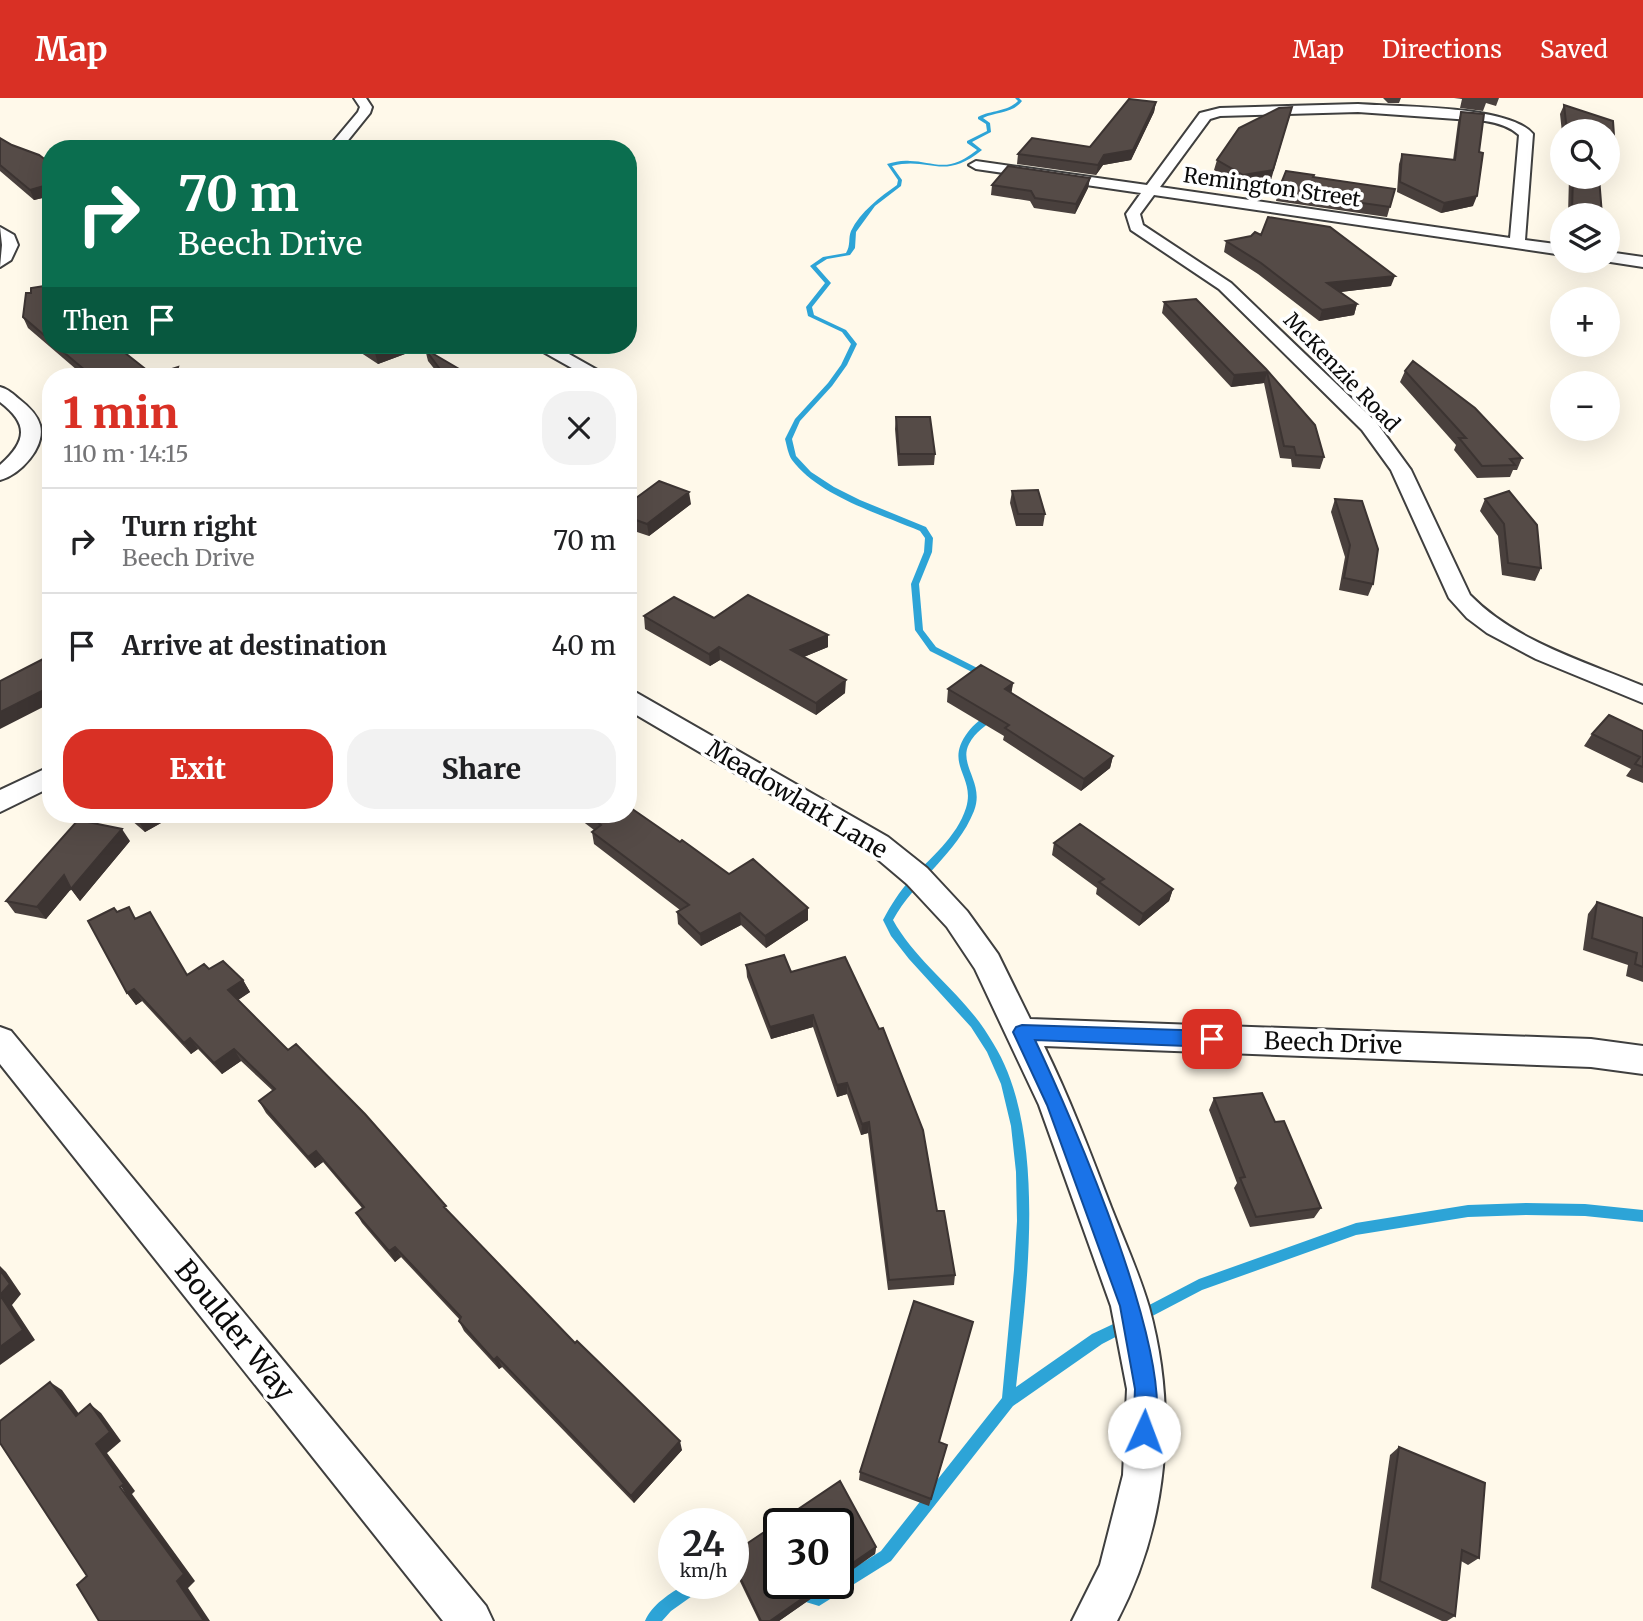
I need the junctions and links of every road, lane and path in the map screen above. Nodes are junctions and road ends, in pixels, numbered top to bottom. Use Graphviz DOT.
graph roads {
  1 [pos="360,98"];
  2 [pos="1316,103"];
  3 [pos="1353,103"];
  4 [pos="342,140"];
  5 [pos="976,164"];
  6 [pos="1153,190"];
  7 [pos="0,232"];
  8 [pos="1517,244"];
  9 [pos="1550,248"];
  10 [pos="1620,259"];
  11 [pos="0,262"];
  12 [pos="1643,262"];
  13 [pos="557,354"];
  14 [pos="584,368"];
  15 [pos="0,393"];
  16 [pos="0,474"];
  17 [pos="1643,695"];
  18 [pos="637,704"];
  19 [pos="42,780"];
  20 [pos="0,802"];
  21 [pos="1022,1032"];
  22 [pos="0,1040"];
  23 [pos="1643,1060"];
  24 [pos="471,1621"];
  25 [pos="1094,1621"];
  1 -- 4 [label="street"];
  2 -- 3 [label="street"];
  2 -- 6 [label="street"];
  3 -- 8 [label="street"];
  5 -- 6 [label="street, Remington Street"];
  6 -- 8 [label="street, Remington Street"];
  6 -- 17 [label="street, McKenzie Road"];
  7 -- 11 [label="street"];
  8 -- 9 [label="street, Remington Street"];
  10 -- 12 [label="street"];
  13 -- 14 [label="street"];
  15 -- 16 [label="street"];
  18 -- 21 [label="street, Meadowlark Lane"];
  19 -- 20 [label="street"];
  21 -- 23 [label="street, Beech Drive"];
  21 -- 25 [label="street, Meadowlark Lane"];
  22 -- 24 [label="street, Boulder Way"];
}
